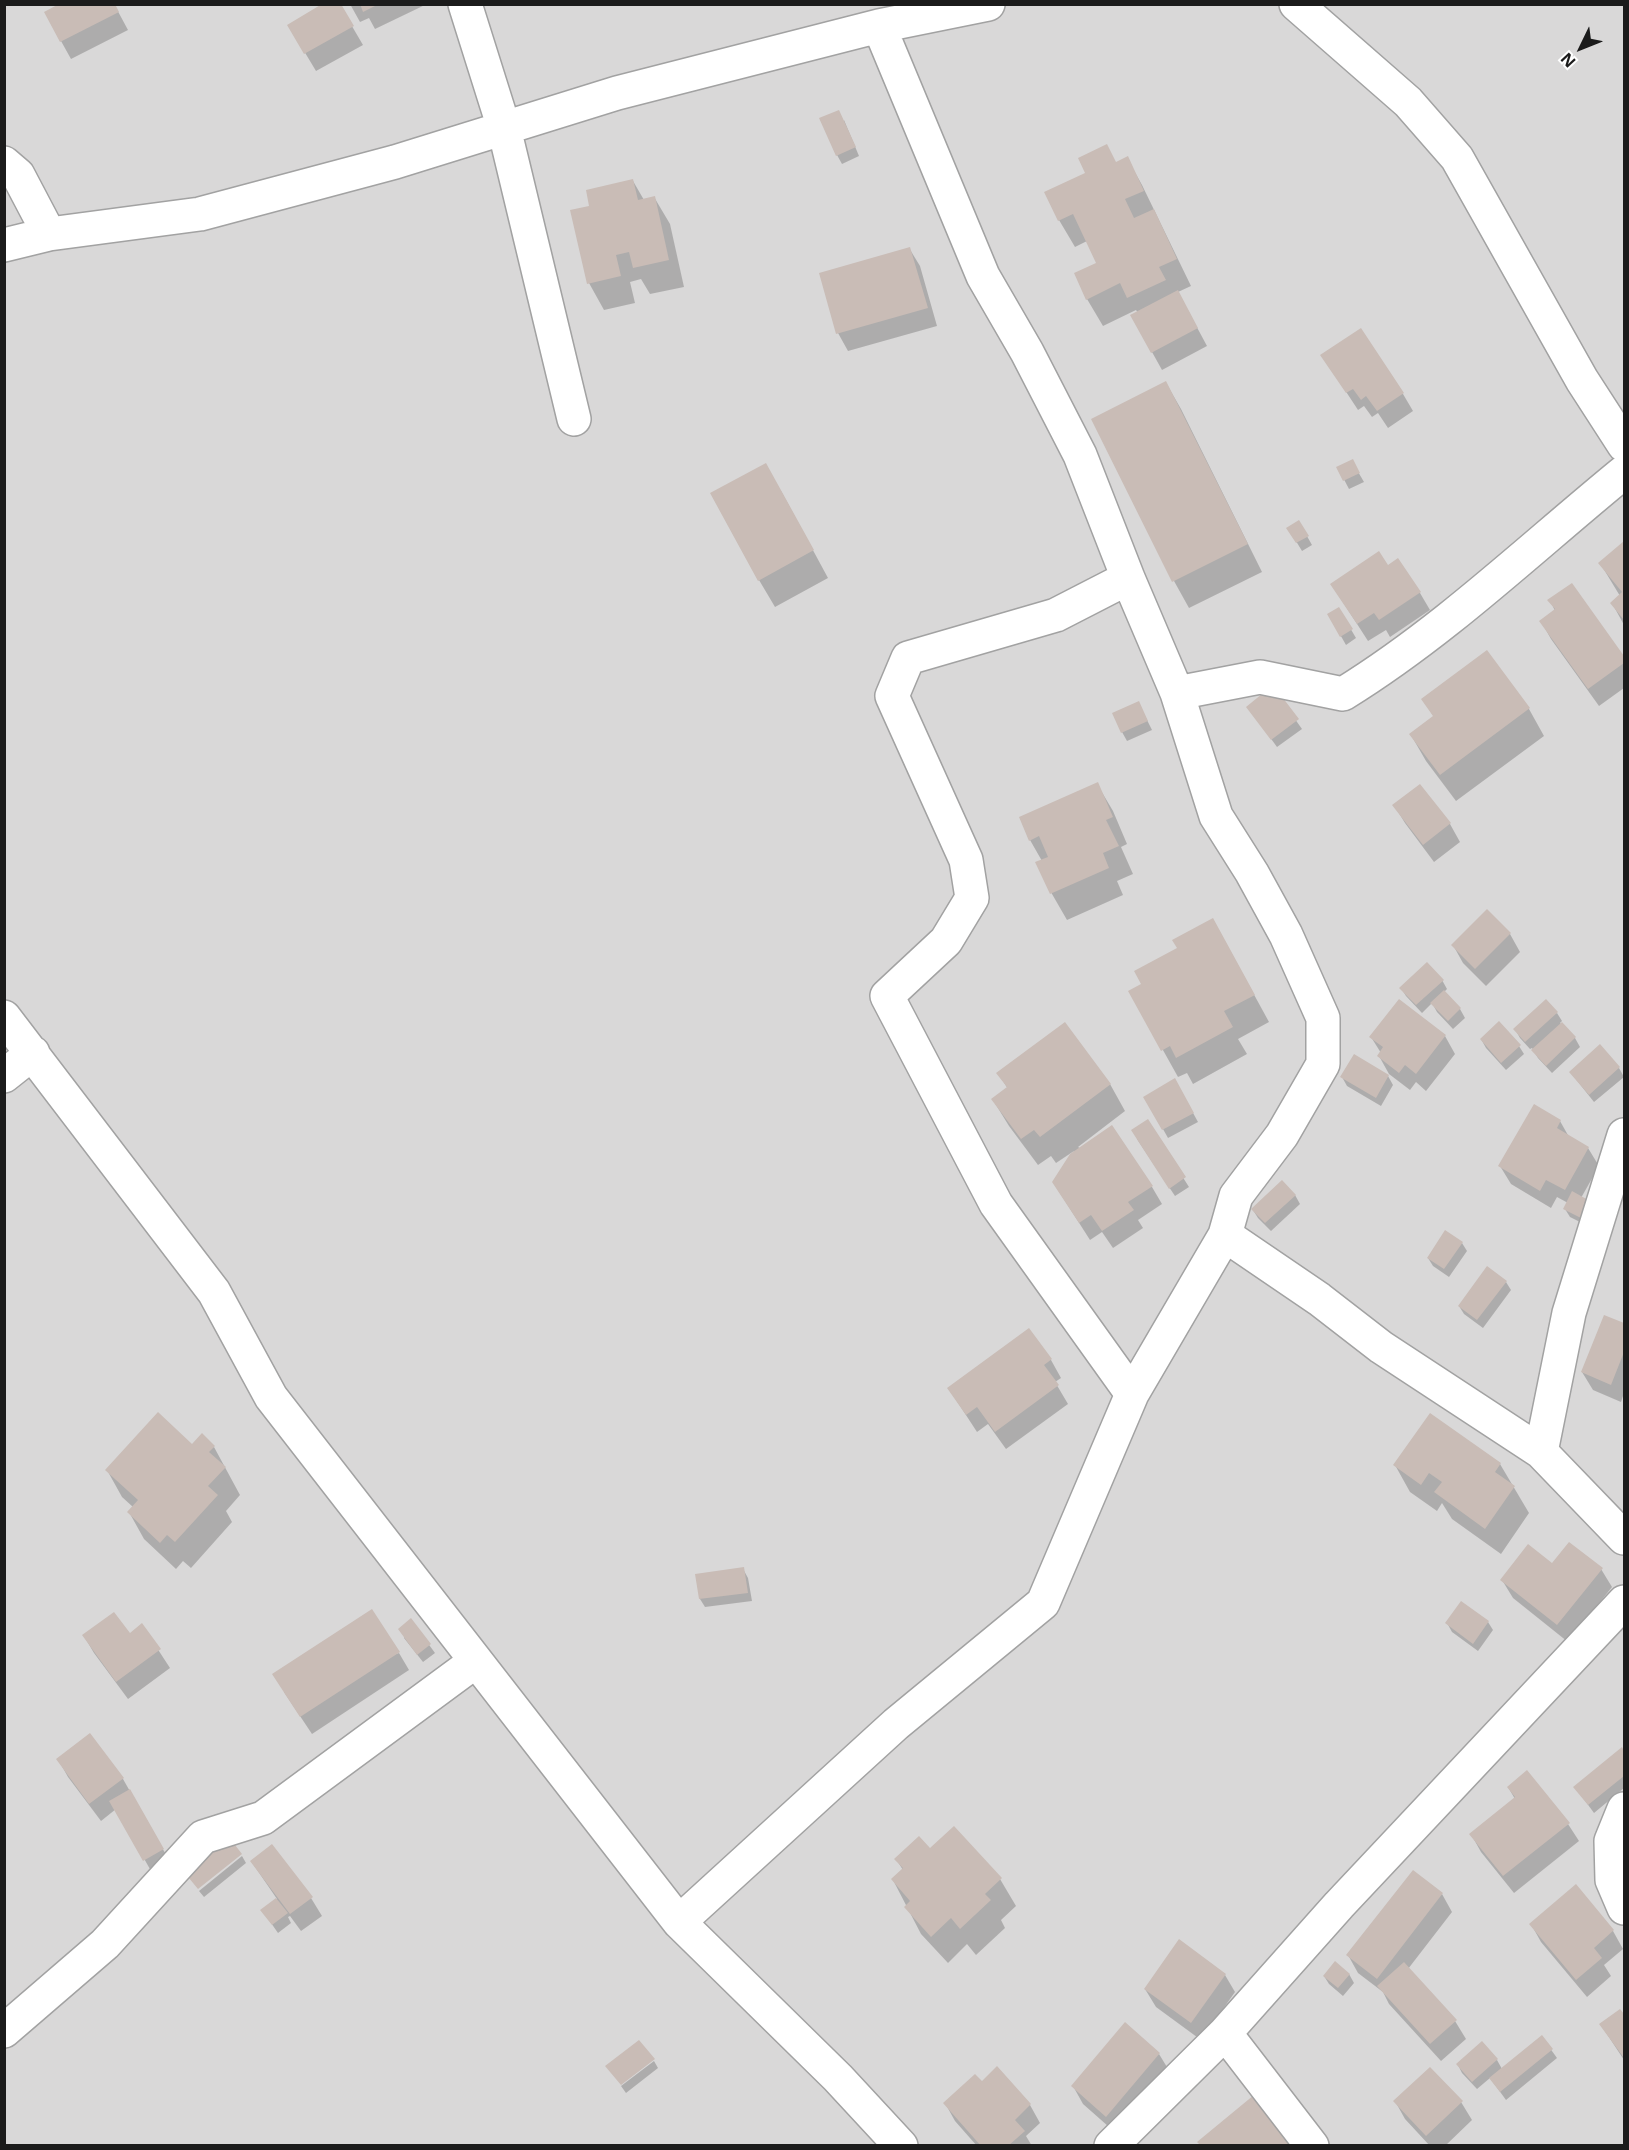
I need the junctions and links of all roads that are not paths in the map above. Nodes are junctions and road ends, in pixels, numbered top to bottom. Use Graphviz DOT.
graph roads {
  1 [pos="465,4"];
  2 [pos="988,4"];
  3 [pos="1296,4"];
  4 [pos="913,12"];
  5 [pos="879,26"];
  6 [pos="504,128"];
  7 [pos="4,163"];
  8 [pos="49,234"];
  9 [pos="4,245"];
  10 [pos="574,419"];
  11 [pos="1624,445"];
  12 [pos="1624,472"];
  13 [pos="1128,578"];
  14 [pos="1177,693"];
  15 [pos="4,1017"];
  16 [pos="33,1053"];
  17 [pos="4,1076"];
  18 [pos="1624,1135"];
  19 [pos="1225,1235"];
  20 [pos="1132,1394"];
  21 [pos="1541,1452"];
  22 [pos="1624,1538"];
  23 [pos="1624,1602"];
  24 [pos="476,1661"];
  25 [pos="1624,1809"];
  26 [pos="1624,1908"];
  27 [pos="679,1922"];
  28 [pos="4,2031"];
  29 [pos="1225,2033"];
  30 [pos="901,2145"];
  31 [pos="1112,2145"];
  32 [pos="1312,2145"];
  1 -- 6 [label="street"];
  2 -- 4 [label="street"];
  3 -- 11 [label="street"];
  4 -- 5 [label="street"];
  5 -- 6 [label="street"];
  5 -- 13 [label="street"];
  6 -- 8 [label="street"];
  6 -- 10 [label="street"];
  7 -- 8 [label="street"];
  8 -- 9 [label="street"];
  12 -- 14 [label="street"];
  13 -- 14 [label="street"];
  13 -- 20 [label="street"];
  14 -- 19 [label="street"];
  15 -- 16 [label="street"];
  16 -- 17 [label="street"];
  16 -- 24 [label="street"];
  18 -- 21 [label="street"];
  19 -- 20 [label="street"];
  19 -- 21 [label="street"];
  20 -- 27 [label="street"];
  21 -- 22 [label="street"];
  23 -- 29 [label="street"];
  24 -- 27 [label="street"];
  24 -- 28 [label="street"];
  25 -- 26 [label="street"];
  27 -- 30 [label="street"];
  29 -- 31 [label="street"];
  29 -- 32 [label="street"];
}
